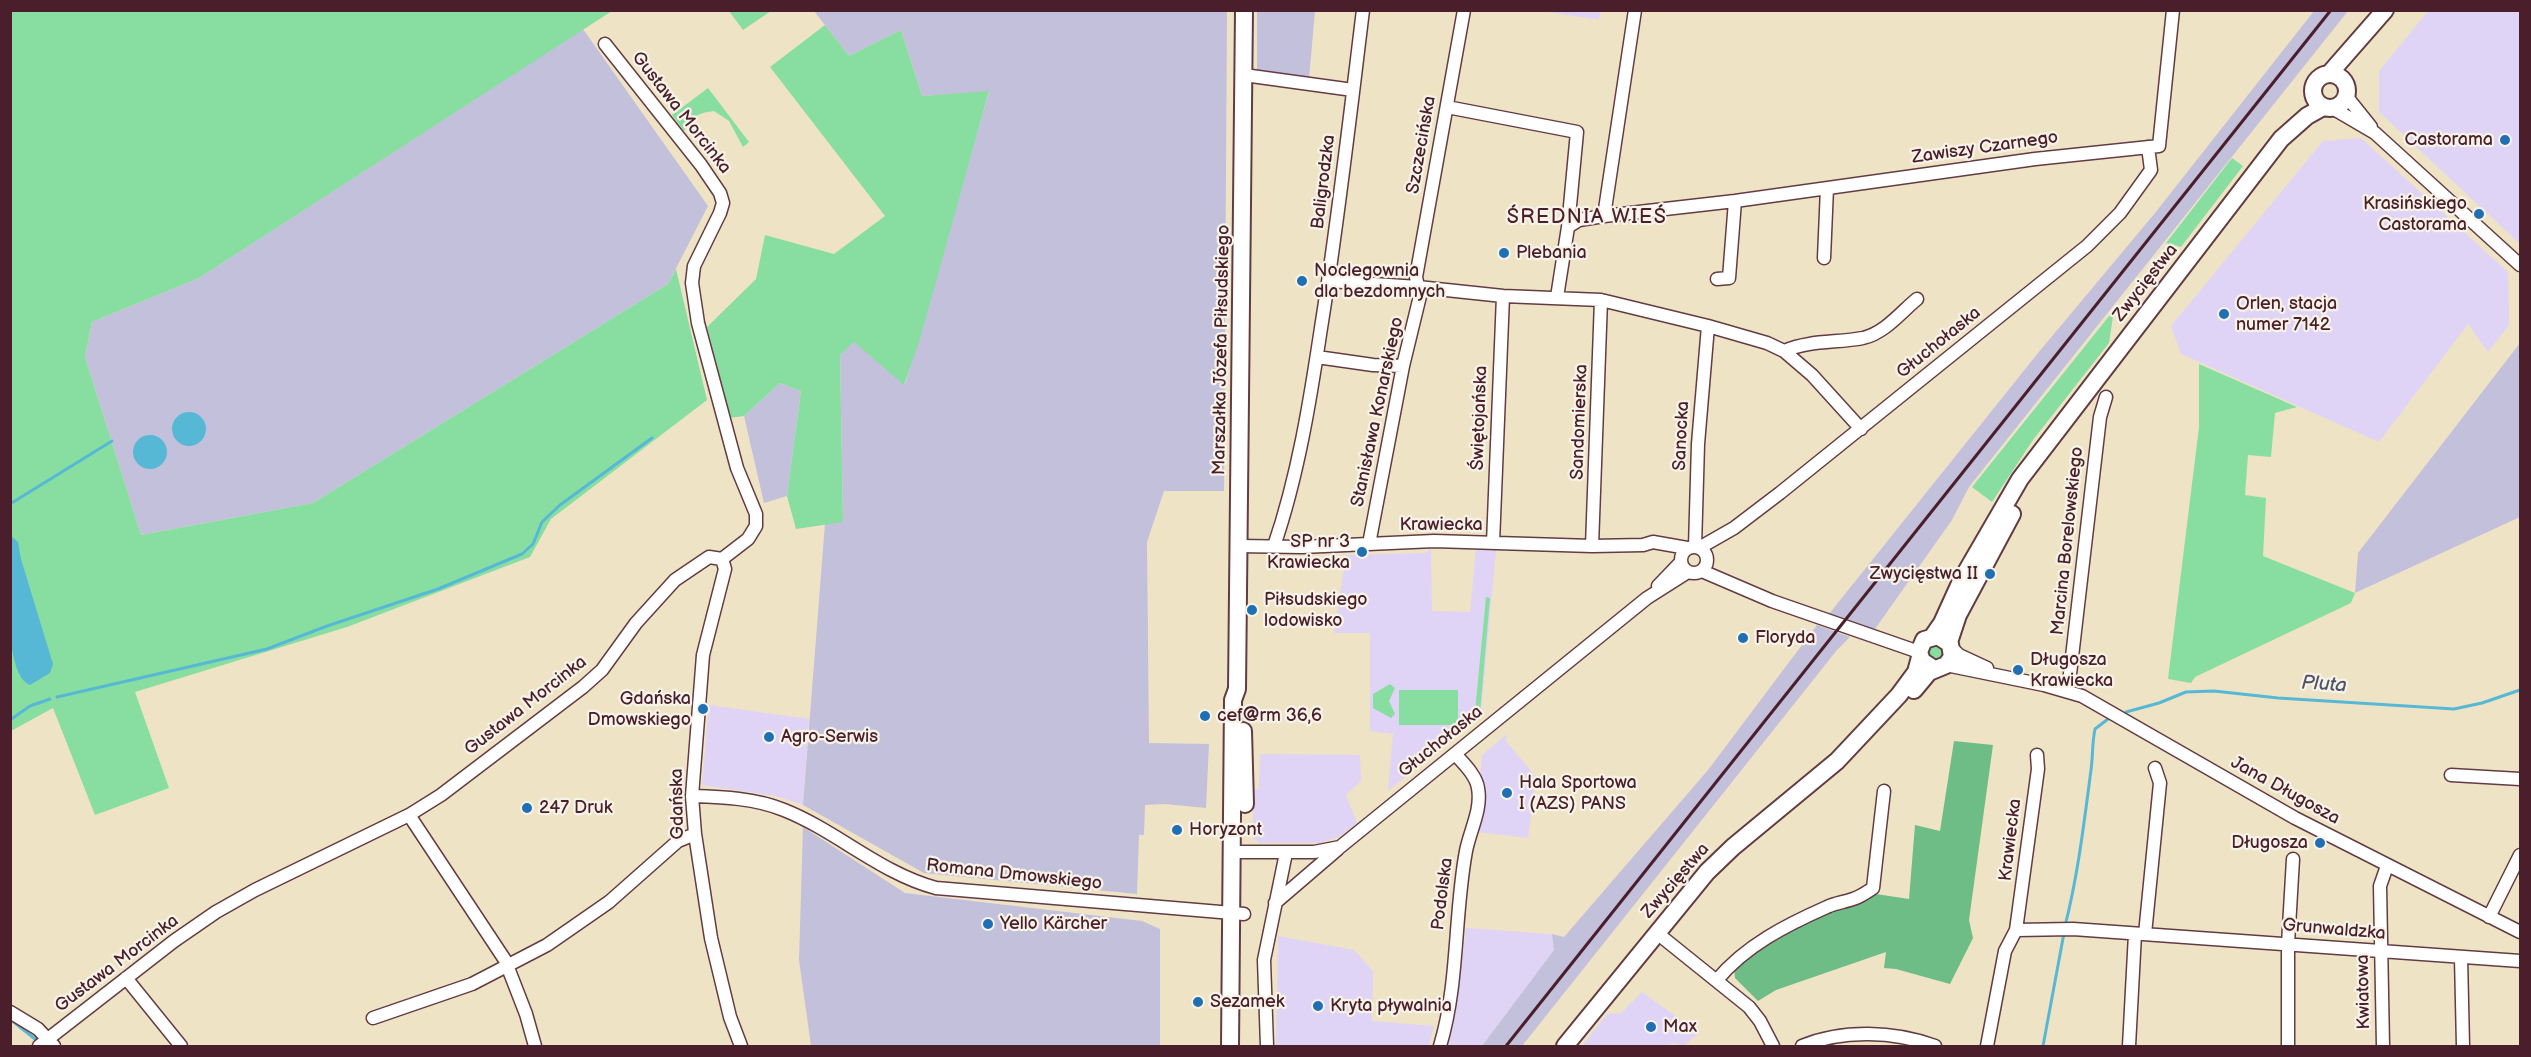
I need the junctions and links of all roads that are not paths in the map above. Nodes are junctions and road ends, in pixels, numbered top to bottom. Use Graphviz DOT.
graph roads {
  1 [pos="1244,10"];
  2 [pos="1363,10"];
  3 [pos="1464,10"];
  4 [pos="2173,10"];
  5 [pos="2385,10"];
  6 [pos="1636,11"];
  7 [pos="2360,39"];
  8 [pos="605,44"];
  9 [pos="2328,74"];
  10 [pos="1244,75"];
  11 [pos="2346,89"];
  12 [pos="1353,90"];
  13 [pos="2313,91"];
  14 [pos="1447,107"];
  15 [pos="2329,108"];
  16 [pos="2375,133"];
  17 [pos="2282,139"];
  18 [pos="2148,147"];
  19 [pos="1827,188"];
  20 [pos="1735,201"];
  21 [pos="1604,216"];
  22 [pos="1568,227"];
  23 [pos="1824,258"];
  24 [pos="2520,265"];
  25 [pos="1717,279"];
  26 [pos="1329,281"];
  27 [pos="1418,287"];
  28 [pos="1503,296"];
  29 [pos="1557,297"];
  30 [pos="1917,298"];
  31 [pos="1601,300"];
  32 [pos="1708,326"];
  33 [pos="1784,351"];
  34 [pos="1317,357"];
  35 [pos="1403,366"];
  36 [pos="2106,397"];
  37 [pos="1861,429"];
  38 [pos="2042,452"];
  39 [pos="1493,543"];
  40 [pos="1369,544"];
  41 [pos="1643,545"];
  42 [pos="1239,546"];
  43 [pos="1274,546"];
  44 [pos="1592,546"];
  45 [pos="1699,551"];
  46 [pos="722,559"];
  47 [pos="1683,565"];
  48 [pos="1702,571"];
  49 [pos="1748,589"];
  50 [pos="1933,636"];
  51 [pos="1951,645"];
  52 [pos="1919,655"];
  53 [pos="1940,667"];
  54 [pos="2004,676"];
  55 [pos="2068,691"];
  56 [pos="1455,754"];
  57 [pos="2037,754"];
  58 [pos="1837,761"];
  59 [pos="2155,768"];
  60 [pos="2451,775"];
  61 [pos="2520,779"];
  62 [pos="1884,791"];
  63 [pos="692,796"];
  64 [pos="409,816"];
  65 [pos="694,834"];
  66 [pos="1340,847"];
  67 [pos="1239,852"];
  68 [pos="1286,853"];
  69 [pos="2520,855"];
  70 [pos="2293,859"];
  71 [pos="2387,866"];
  72 [pos="1275,903"];
  73 [pos="1238,914"];
  74 [pos="2489,917"];
  75 [pos="2016,930"];
  76 [pos="2520,932"];
  77 [pos="1657,933"];
  78 [pos="2140,934"];
  79 [pos="2288,944"];
  80 [pos="2381,952"];
  81 [pos="2462,957"];
  82 [pos="2520,961"];
  83 [pos="508,967"];
  84 [pos="126,978"];
  85 [pos="1717,980"];
  86 [pos="10,1012"];
  87 [pos="374,1018"];
  88 [pos="1885,1041"];
  89 [pos="46,1044"];
  90 [pos="181,1047"];
  91 [pos="535,1047"];
  92 [pos="741,1047"];
  93 [pos="1230,1047"];
  94 [pos="1241,1047"];
  95 [pos="1267,1047"];
  96 [pos="1440,1047"];
  97 [pos="1565,1047"];
  98 [pos="1773,1047"];
  99 [pos="1803,1047"];
  100 [pos="1935,1047"];
  101 [pos="1987,1047"];
  102 [pos="2129,1047"];
  103 [pos="2288,1047"];
  104 [pos="2383,1047"];
  105 [pos="2463,1047"];
  1 -- 10 [label="main road, Marszałka Józefa Piłsudskiego"];
  2 -- 12 [label="street, Baligrodzka"];
  3 -- 14 [label="street, Szczecińska"];
  4 -- 18 [label="street"];
  5 -- 7 [label="main road"];
  6 -- 21 [label="street"];
  7 -- 9 [label="main road"];
  7 -- 11 [label="main road"];
  8 -- 46 [label="street, Gustawa Morcinka"];
  9 -- 11 [label="main road"];
  9 -- 13 [label="main road"];
  10 -- 12 [label="street"];
  10 -- 42 [label="main road, Marszałka Józefa Piłsudskiego"];
  11 -- 15 [label="main road"];
  11 -- 16 [label="street"];
  12 -- 26 [label="street, Baligrodzka"];
  13 -- 15 [label="main road"];
  13 -- 17 [label="main road, Zwycięstwa"];
  14 -- 22 [label="street"];
  14 -- 27 [label="street, Szczecińska"];
  15 -- 16 [label="street"];
  15 -- 17 [label="main road, Zwycięstwa"];
  16 -- 24 [label="street"];
  17 -- 38 [label="main road, Zwycięstwa"];
  18 -- 19 [label="street, Zawiszy Czarnego"];
  18 -- 37 [label="street, Głuchołaska"];
  19 -- 20 [label="street, Zawiszy Czarnego"];
  19 -- 23 [label="street"];
  20 -- 21 [label="street, Zawiszy Czarnego"];
  20 -- 25 [label="street"];
  21 -- 22 [label="street, Zawiszy Czarnego"];
  22 -- 29 [label="street"];
  26 -- 27 [label="street"];
  26 -- 34 [label="street, Baligrodzka"];
  27 -- 28 [label="street"];
  27 -- 35 [label="street, Stanisława Konarskiego"];
  28 -- 29 [label="street"];
  28 -- 39 [label="street, Świętojańska"];
  29 -- 31 [label="street"];
  30 -- 33 [label="street"];
  31 -- 32 [label="street"];
  31 -- 44 [label="street, Sandomierska"];
  32 -- 33 [label="street"];
  32 -- 45 [label="street, Sanocka"];
  33 -- 37 [label="street"];
  34 -- 35 [label="street"];
  34 -- 43 [label="street, Baligrodzka"];
  35 -- 40 [label="street, Stanisława Konarskiego"];
  36 -- 55 [label="street, Marcina Borelowskiego"];
  37 -- 45 [label="street, Głuchołaska"];
  38 -- 50 [label="main road, Zwycięstwa"];
  38 -- 51 [label="main road, Zwycięstwa"];
  39 -- 40 [label="street, Krawiecka"];
  39 -- 44 [label="street, Krawiecka"];
  40 -- 43 [label="street, Krawiecka"];
  41 -- 44 [label="street, Krawiecka"];
  41 -- 45 [label="street, Krawiecka"];
  41 -- 47 [label="street, Krawiecka"];
  42 -- 43 [label="street, Krawiecka"];
  42 -- 67 [label="main road, Marszałka Józefa Piłsudskiego"];
  45 -- 47 [label="street"];
  45 -- 48 [label="street"];
  45 -- 49 [label="street, Krawiecka"];
  46 -- 63 [label="street, Gdańska"];
  46 -- 64 [label="street, Gustawa Morcinka"];
  47 -- 48 [label="street"];
  47 -- 56 [label="street, Głuchołaska"];
  48 -- 49 [label="street, Krawiecka"];
  49 -- 52 [label="street, Krawiecka"];
  50 -- 51 [label="main road"];
  50 -- 52 [label="main road"];
  51 -- 53 [label="main road"];
  51 -- 54 [label="street"];
  52 -- 53 [label="main road"];
  52 -- 58 [label="main road, Zwycięstwa"];
  53 -- 54 [label="street"];
  53 -- 58 [label="main road, Zwycięstwa"];
  54 -- 55 [label="street"];
  55 -- 71 [label="street, Jana Długosza"];
  56 -- 66 [label="street, Głuchołaska"];
  56 -- 96 [label="street, Podolska"];
  57 -- 75 [label="street, Krawiecka"];
  58 -- 77 [label="main road, Zwycięstwa"];
  59 -- 78 [label="street"];
  60 -- 61 [label="street"];
  62 -- 85 [label="street"];
  63 -- 65 [label="street, Gdańska"];
  63 -- 73 [label="street, Romana Dmowskiego"];
  64 -- 83 [label="street"];
  64 -- 84 [label="street, Gustawa Morcinka"];
  65 -- 83 [label="street"];
  65 -- 92 [label="street, Gdańska"];
  66 -- 68 [label="street, Głuchołaska"];
  66 -- 72 [label="street"];
  67 -- 68 [label="street, Głuchołaska"];
  67 -- 73 [label="main road, Marszałka Józefa Piłsudskiego"];
  68 -- 72 [label="street"];
  69 -- 74 [label="street"];
  70 -- 79 [label="street"];
  71 -- 74 [label="street, Jana Długosza"];
  71 -- 80 [label="street, Kwiatowa"];
  72 -- 95 [label="street"];
  73 -- 93 [label="main road, Marszałka Józefa Piłsudskiego"];
  73 -- 94 [label="main road, Marszałka Józefa Piłsudskiego"];
  74 -- 76 [label="street, Jana Długosza"];
  75 -- 78 [label="street, Grunwaldzka"];
  75 -- 101 [label="street, Krawiecka"];
  77 -- 85 [label="street"];
  77 -- 97 [label="main road, Zwycięstwa"];
  78 -- 79 [label="street, Grunwaldzka"];
  78 -- 102 [label="street"];
  79 -- 80 [label="street, Grunwaldzka"];
  79 -- 103 [label="street"];
  80 -- 81 [label="street, Grunwaldzka"];
  80 -- 104 [label="street, Kwiatowa"];
  81 -- 82 [label="street, Grunwaldzka"];
  81 -- 105 [label="street"];
  83 -- 87 [label="street"];
  83 -- 91 [label="street"];
  84 -- 89 [label="street, Gustawa Morcinka"];
  84 -- 90 [label="street"];
  85 -- 98 [label="street"];
  86 -- 89 [label="street, Gustawa Morcinka"];
  88 -- 99 [label="street"];
  88 -- 100 [label="street"];
}
